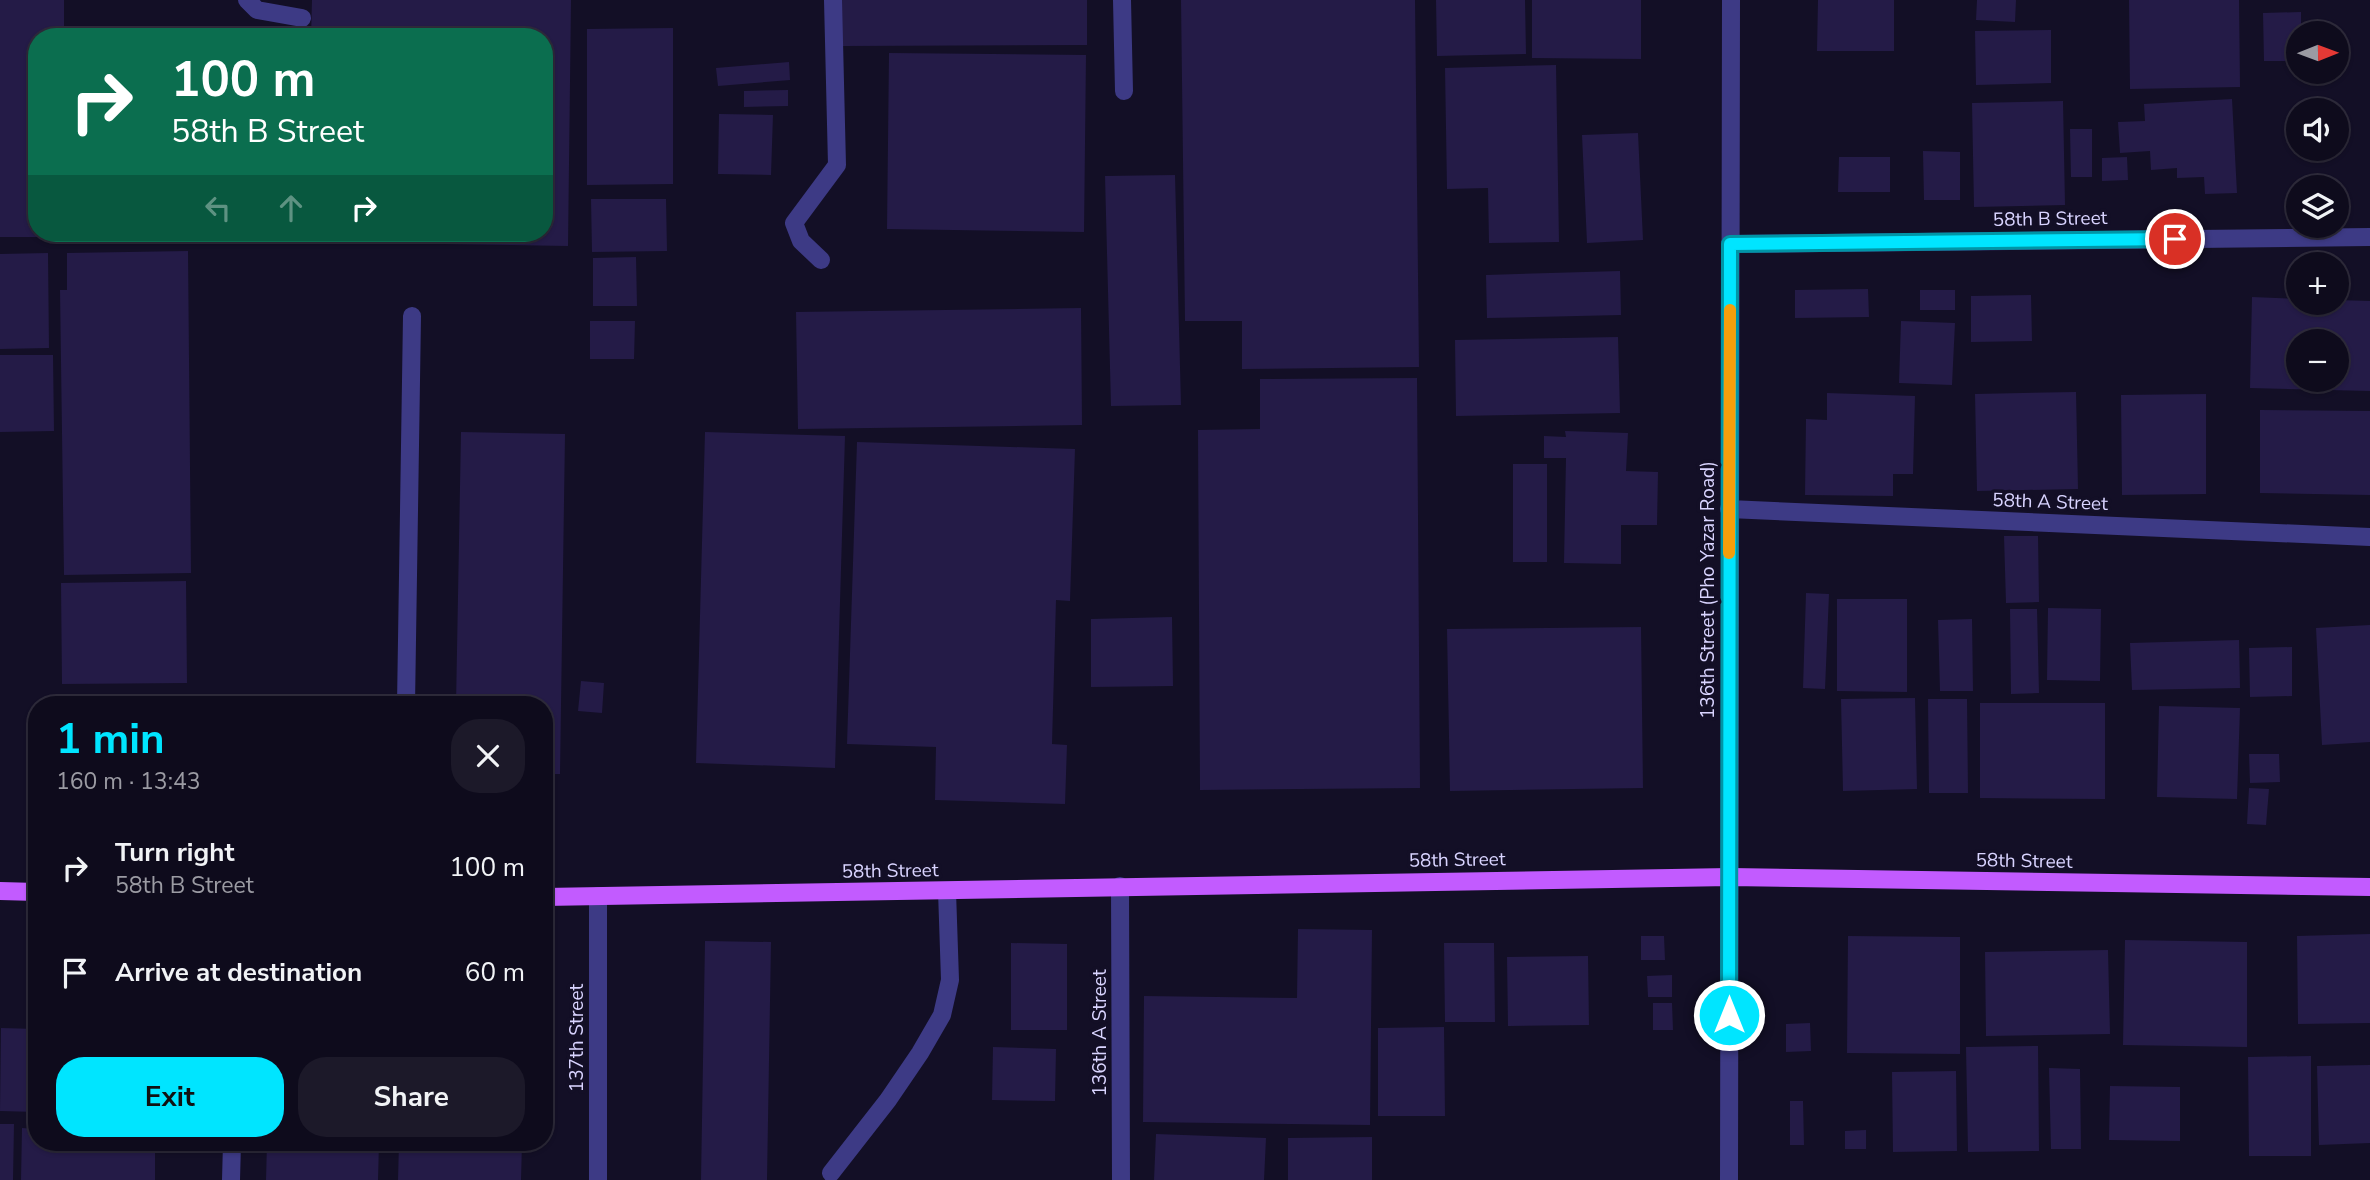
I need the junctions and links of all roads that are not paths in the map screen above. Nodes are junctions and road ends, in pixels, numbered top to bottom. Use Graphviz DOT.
graph roads {
  1 [pos="247,0"];
  2 [pos="833,0"];
  3 [pos="1122,0"];
  4 [pos="1731,0"];
  5 [pos="302,18"];
  6 [pos="1124,91"];
  7 [pos="2370,237"];
  8 [pos="1730,244"];
  9 [pos="821,260"];
  10 [pos="412,316"];
  11 [pos="1729,509"];
  12 [pos="2370,537"];
  13 [pos="406,696"];
  14 [pos="1730,877"];
  15 [pos="1120,886"];
  16 [pos="2370,887"];
  17 [pos="0,891"];
  18 [pos="947,891"];
  19 [pos="28,892"];
  20 [pos="598,896"];
  21 [pos="553,897"];
  22 [pos="232,1151"];
  23 [pos="831,1173"];
  24 [pos="231,1180"];
  25 [pos="598,1180"];
  26 [pos="1121,1180"];
  27 [pos="1728,1180"];
  1 -- 5 [label="street"];
  2 -- 9 [label="street"];
  3 -- 6 [label="street"];
  4 -- 8 [label="street, 136th Street (Pho Yazar Road)"];
  7 -- 8 [label="street, 58th B Street"];
  8 -- 11 [label="street, 136th Street (Pho Yazar Road)"];
  10 -- 13 [label="street"];
  11 -- 12 [label="street, 58th A Street"];
  11 -- 14 [label="street, 136th Street (Pho Yazar Road)"];
  14 -- 15 [label="main road, 58th Street"];
  14 -- 16 [label="main road, 58th Street"];
  14 -- 27 [label="street, 136th Street (Pho Yazar Road)"];
  15 -- 18 [label="main road, 58th Street"];
  15 -- 26 [label="street, 136th A Street"];
  17 -- 19 [label="main road"];
  18 -- 20 [label="main road, 58th Street"];
  18 -- 23 [label="street"];
  20 -- 21 [label="main road, 58th Street"];
  20 -- 25 [label="street, 137th Street"];
  22 -- 24 [label="street"];
}
